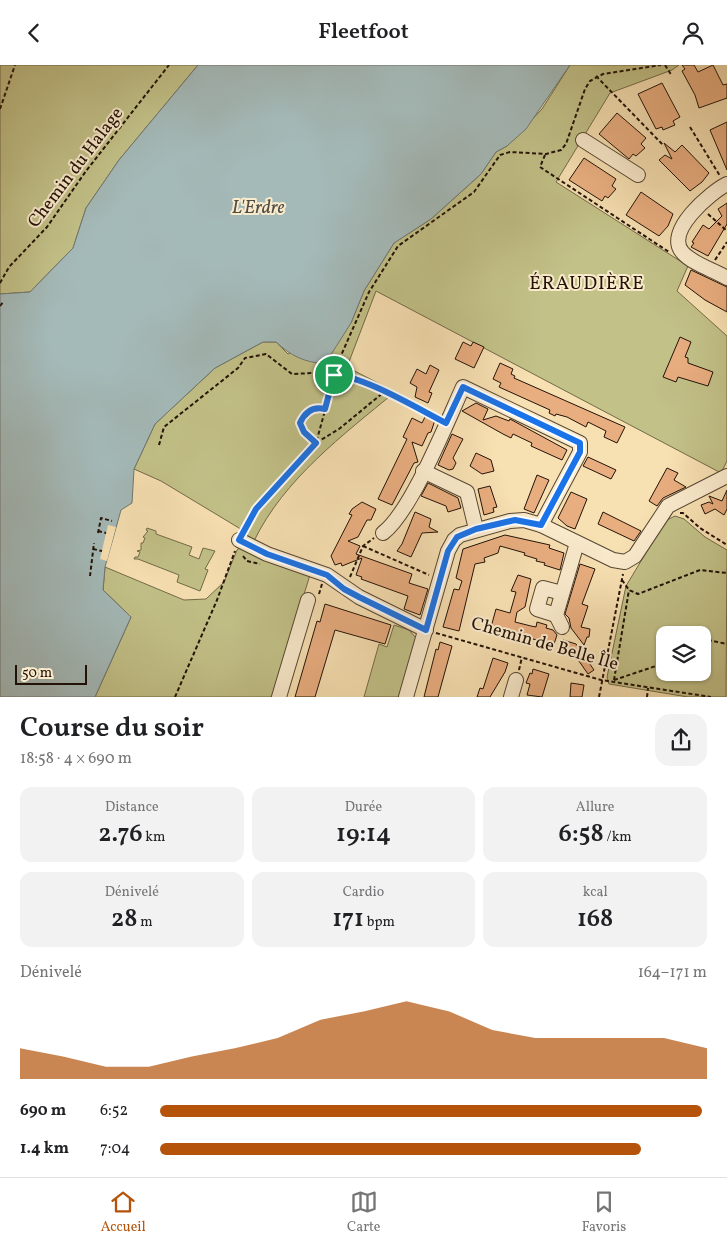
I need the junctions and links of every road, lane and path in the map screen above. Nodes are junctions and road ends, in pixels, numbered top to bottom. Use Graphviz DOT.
graph roads {
  1 [pos="14,65"];
  2 [pos="169,65"];
  3 [pos="661,65"];
  4 [pos="665,65"];
  5 [pos="596,76"];
  6 [pos="672,76"];
  7 [pos="0,109"];
  8 [pos="690,127"];
  9 [pos="583,140"];
  10 [pos="664,146"];
  11 [pos="546,154"];
  12 [pos="638,175"];
  13 [pos="726,184"];
  14 [pos="710,216"];
  15 [pos="727,231"];
  16 [pos="727,242"];
  17 [pos="685,255"];
  18 [pos="715,260"];
  19 [pos="727,278"];
  20 [pos="0,283"];
  21 [pos="4,301"];
  22 [pos="0,306"];
  23 [pos="335,374"];
  24 [pos="384,392"];
  25 [pos="325,409"];
  26 [pos="446,423"];
  27 [pos="316,443"];
  28 [pos="159,445"];
  29 [pos="423,471"];
  30 [pos="726,479"];
  31 [pos="674,512"];
  32 [pos="112,521"];
  33 [pos="541,525"];
  34 [pos="476,529"];
  35 [pos="106,533"];
  36 [pos="383,533"];
  37 [pos="239,540"];
  38 [pos="94,543"];
  39 [pos="577,543"];
  40 [pos="727,545"];
  41 [pos="363,546"];
  42 [pos="93,549"];
  43 [pos="102,551"];
  44 [pos="625,562"];
  45 [pos="727,573"];
  46 [pos="352,574"];
  47 [pos="90,576"];
  48 [pos="435,578"];
  49 [pos="622,579"];
  50 [pos="629,590"];
  51 [pos="562,593"];
  52 [pos="308,600"];
  53 [pos="429,631"];
  54 [pos="711,641"];
  55 [pos="727,644"];
  56 [pos="656,666"];
  57 [pos="516,680"];
  58 [pos="614,680"];
  59 [pos="601,681"];
  60 [pos="610,682"];
  61 [pos="648,688"];
  62 [pos="175,697"];
  63 [pos="279,697"];
  64 [pos="406,697"];
  65 [pos="511,697"];
  66 [pos="599,697"];
  67 [pos="647,697"];
  68 [pos="711,697"];
  1 -- 7 [label="path"];
  2 -- 20 [label="path, Chemin du Halage"];
  3 -- 5 [label="path"];
  4 -- 6 [label="path"];
  5 -- 10 [label="path"];
  5 -- 11 [label="path"];
  8 -- 13 [label="path"];
  9 -- 12 [label="street"];
  11 -- 17 [label="path"];
  11 -- 23 [label="path"];
  13 -- 17 [label="street"];
  14 -- 15 [label="path"];
  16 -- 18 [label="path"];
  17 -- 19 [label="street"];
  21 -- 22 [label="path"];
  23 -- 24 [label="path"];
  23 -- 25 [label="path"];
  23 -- 28 [label="path"];
  24 -- 26 [label="path"];
  24 -- 27 [label="path"];
  25 -- 27 [label="path"];
  25 -- 27 [label="path"];
  26 -- 29 [label="street"];
  26 -- 33 [label="street"];
  27 -- 37 [label="path"];
  29 -- 34 [label="street"];
  29 -- 36 [label="street"];
  30 -- 44 [label="street"];
  31 -- 40 [label="path"];
  32 -- 35 [label="path"];
  33 -- 34 [label="street"];
  33 -- 39 [label="street"];
  34 -- 53 [label="street"];
  36 -- 41 [label="path"];
  37 -- 53 [label="street"];
  37 -- 62 [label="path"];
  38 -- 42 [label="path"];
  39 -- 44 [label="street"];
  39 -- 51 [label="street"];
  41 -- 46 [label="path"];
  41 -- 48 [label="path"];
  42 -- 43 [label="path"];
  42 -- 47 [label="path"];
  44 -- 49 [label="path"];
  45 -- 50 [label="path"];
  49 -- 50 [label="path"];
  49 -- 59 [label="path"];
  50 -- 58 [label="path"];
  51 -- 51 [label="street"];
  52 -- 63 [label="street"];
  53 -- 59 [label="path, Chemin de Belle Île"];
  53 -- 64 [label="street"];
  54 -- 55 [label="path"];
  56 -- 58 [label="path"];
  57 -- 65 [label="street"];
  58 -- 60 [label="path"];
  59 -- 60 [label="path, Chemin de Belle Île"];
  59 -- 66 [label="path"];
  60 -- 61 [label="path, Chemin de Belle Île"];
  61 -- 67 [label="path"];
  61 -- 68 [label="path, Chemin de Belle Île"];
}
